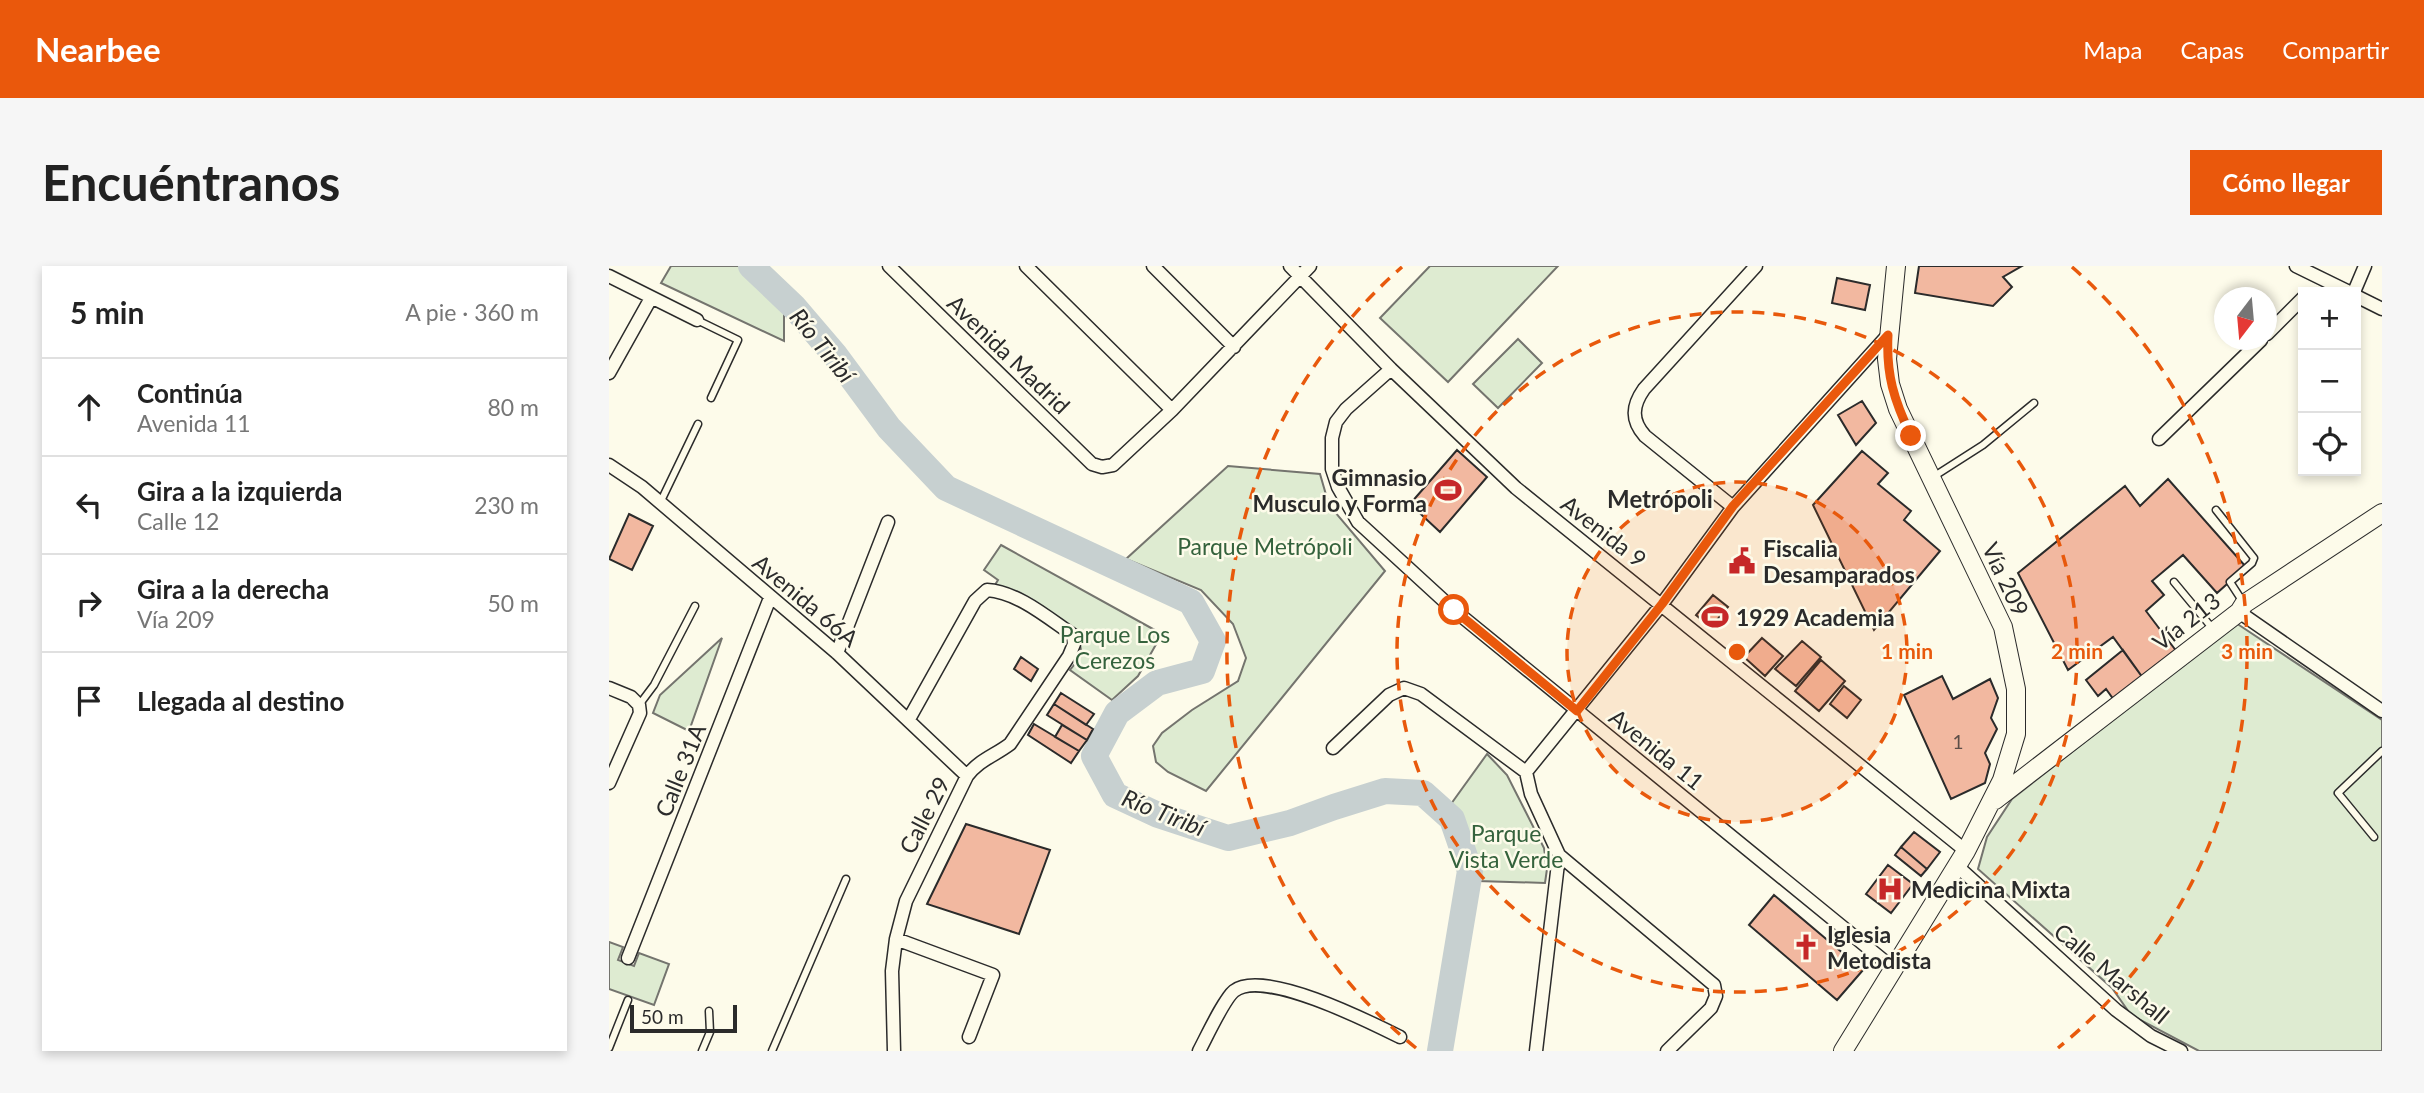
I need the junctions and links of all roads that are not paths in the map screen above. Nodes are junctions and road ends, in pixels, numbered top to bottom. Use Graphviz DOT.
graph roads {
  1 [pos="889,266"];
  2 [pos="1026,266"];
  3 [pos="1153,266"];
  4 [pos="1290,266"];
  5 [pos="1310,266"];
  6 [pos="1756,266"];
  7 [pos="1896,266"];
  8 [pos="2295,266"];
  9 [pos="2365,266"];
  10 [pos="609,276"];
  11 [pos="1300,276"];
  12 [pos="2323,279"];
  13 [pos="2314,287"];
  14 [pos="2339,287"];
  15 [pos="2358,287"];
  16 [pos="2361,297"];
  17 [pos="651,298"];
  18 [pos="2298,303"];
  19 [pos="2382,309"];
  20 [pos="697,320"];
  21 [pos="2277,323"];
  22 [pos="1888,335"];
  23 [pos="1234,347"];
  24 [pos="2251,350"];
  25 [pos="1391,369"];
  26 [pos="609,373"];
  27 [pos="711,398"];
  28 [pos="2034,404"];
  29 [pos="1173,410"];
  30 [pos="698,424"];
  31 [pos="2159,439"];
  32 [pos="609,464"];
  33 [pos="1931,478"];
  34 [pos="660,503"];
  35 [pos="1733,506"];
  36 [pos="2216,510"];
  37 [pos="2382,513"];
  38 [pos="888,522"];
  39 [pos="2174,582"];
  40 [pos="770,598"];
  41 [pos="1662,604"];
  42 [pos="695,606"];
  43 [pos="2242,608"];
  44 [pos="2215,630"];
  45 [pos="837,653"];
  46 [pos="609,688"];
  47 [pos="639,705"];
  48 [pos="1577,711"];
  49 [pos="2382,711"];
  50 [pos="909,719"];
  51 [pos="1333,748"];
  52 [pos="2382,751"];
  53 [pos="1526,772"];
  54 [pos="967,776"];
  55 [pos="609,783"];
  56 [pos="1993,801"];
  57 [pos="2374,837"];
  58 [pos="1559,855"];
  59 [pos="1961,858"];
  60 [pos="846,879"];
  61 [pos="896,939"];
  62 [pos="628,958"];
  63 [pos="1894,969"];
  64 [pos="628,1000"];
  65 [pos="709,1011"];
  66 [pos="969,1037"];
  67 [pos="1400,1037"];
  68 [pos="609,1048"];
  69 [pos="1846,1050"];
  70 [pos="702,1051"];
  71 [pos="772,1051"];
  72 [pos="894,1051"];
  73 [pos="1199,1051"];
  74 [pos="1536,1051"];
  75 [pos="1667,1051"];
  76 [pos="2181,1051"];
  1 -- 29 [label="street, Avenida Madrid"];
  2 -- 29 [label="street"];
  3 -- 23 [label="street"];
  4 -- 11 [label="street, Avenida 9"];
  5 -- 11 [label="street"];
  6 -- 35 [label="street"];
  7 -- 22 [label="main road, Vía 209"];
  8 -- 12 [label="street"];
  9 -- 15 [label="street"];
  10 -- 17 [label="street"];
  11 -- 23 [label="street"];
  11 -- 25 [label="street, Avenida 9"];
  12 -- 13 [label="street"];
  12 -- 14 [label="street"];
  16 -- 19 [label="street"];
  17 -- 20 [label="street"];
  17 -- 26 [label="street"];
  18 -- 21 [label="street"];
  20 -- 27 [label="lane"];
  22 -- 33 [label="main road, Vía 209"];
  22 -- 35 [label="street"];
  23 -- 29 [label="street"];
  24 -- 31 [label="street"];
  25 -- 41 [label="street, Avenida 9"];
  25 -- 48 [label="street, Avenida 11"];
  28 -- 33 [label="lane"];
  30 -- 34 [label="lane"];
  32 -- 34 [label="street, Avenida 66A"];
  33 -- 56 [label="main road, Vía 209"];
  34 -- 40 [label="street, Avenida 66A"];
  35 -- 41 [label="street"];
  36 -- 43 [label="lane"];
  37 -- 43 [label="main road, Vía 213"];
  38 -- 45 [label="street"];
  39 -- 44 [label="lane"];
  40 -- 45 [label="street, Avenida 66A"];
  40 -- 62 [label="street, Calle 31A"];
  41 -- 48 [label="street"];
  41 -- 59 [label="street, Avenida 9"];
  42 -- 47 [label="lane"];
  43 -- 44 [label="main road, Vía 213"];
  43 -- 49 [label="street"];
  44 -- 56 [label="main road, Vía 213"];
  45 -- 50 [label="street, Avenida 66A"];
  46 -- 47 [label="street"];
  47 -- 55 [label="street"];
  48 -- 53 [label="street"];
  48 -- 63 [label="street, Avenida 11"];
  50 -- 54 [label="street, Avenida 66A"];
  50 -- 54 [label="street, Calle 29"];
  51 -- 53 [label="street"];
  52 -- 57 [label="lane"];
  53 -- 58 [label="street"];
  54 -- 61 [label="street, Calle 29"];
  56 -- 59 [label="main road, Vía 209"];
  58 -- 74 [label="street"];
  58 -- 75 [label="street"];
  59 -- 63 [label="main road, Vía 209"];
  59 -- 76 [label="street, Calle Marshall"];
  60 -- 71 [label="lane"];
  61 -- 66 [label="street"];
  61 -- 72 [label="street, Calle 29"];
  63 -- 69 [label="main road, Vía 209"];
  64 -- 68 [label="lane"];
  65 -- 70 [label="lane"];
  67 -- 73 [label="street"];
}
